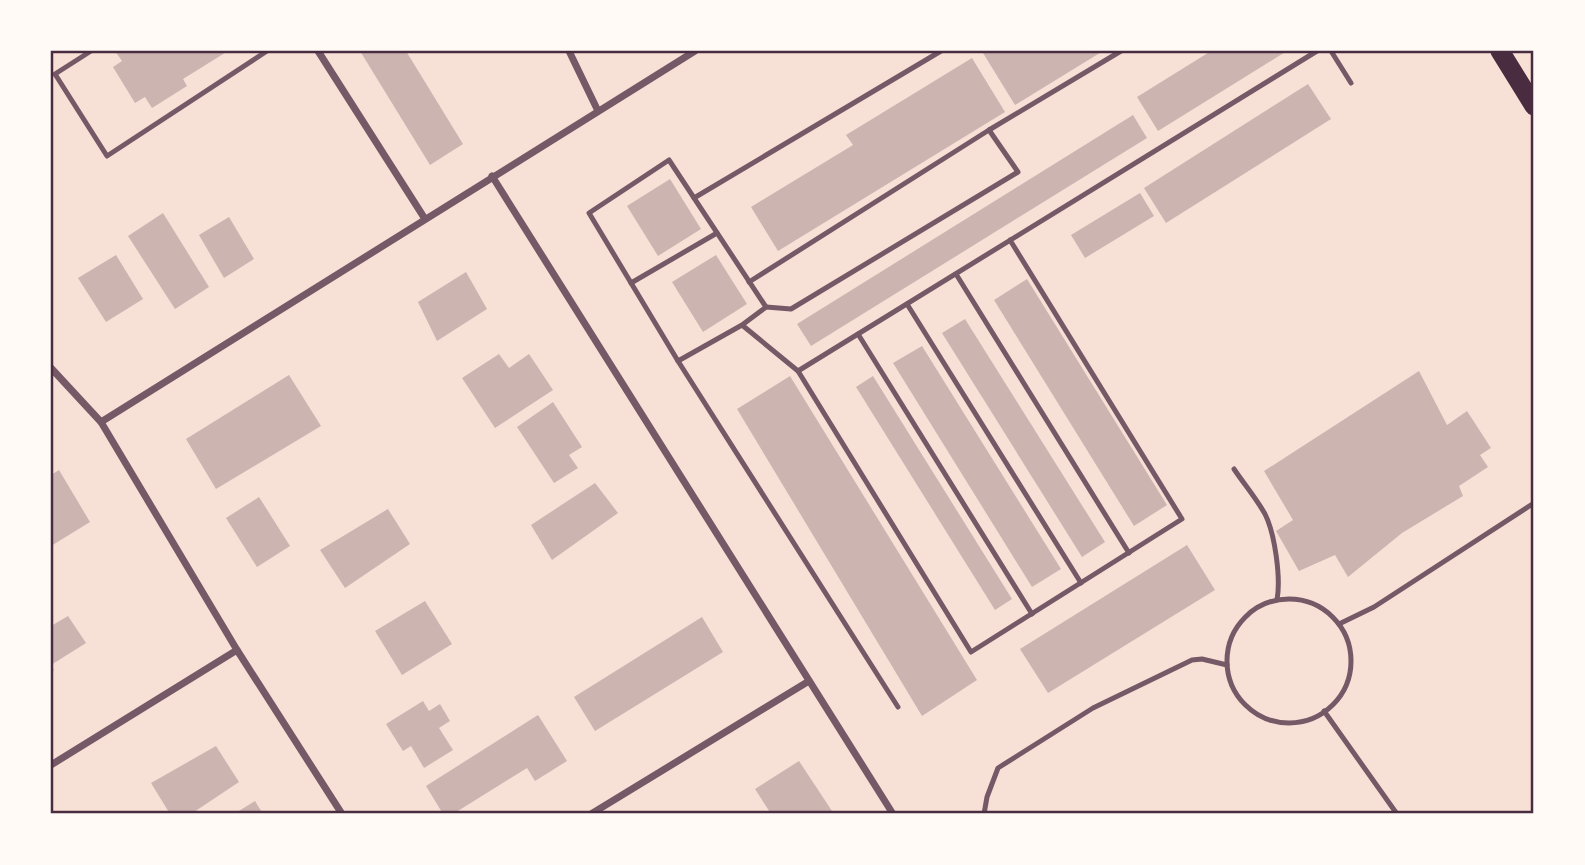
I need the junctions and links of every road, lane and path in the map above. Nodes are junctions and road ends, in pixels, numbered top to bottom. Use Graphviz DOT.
graph roads {
  1 [pos="91,51"];
  2 [pos="267,51"];
  3 [pos="318,51"];
  4 [pos="569,51"];
  5 [pos="695,51"];
  6 [pos="941,51"];
  7 [pos="1121,51"];
  8 [pos="1317,51"];
  9 [pos="1331,51"];
  10 [pos="1500,51"];
  11 [pos="1351,83"];
  12 [pos="1534,106"];
  13 [pos="598,111"];
  14 [pos="989,130"];
  15 [pos="492,177"];
  16 [pos="694,198"];
  17 [pos="425,219"];
  18 [pos="717,233"];
  19 [pos="1010,240"];
  20 [pos="956,274"];
  21 [pos="749,282"];
  22 [pos="631,283"];
  23 [pos="907,304"];
  24 [pos="766,307"];
  25 [pos="742,325"];
  26 [pos="858,334"];
  27 [pos="678,361"];
  28 [pos="51,368"];
  29 [pos="798,371"];
  30 [pos="101,422"];
  31 [pos="1234,469"];
  32 [pos="1534,503"];
  33 [pos="1129,553"];
  34 [pos="1081,583"];
  35 [pos="1277,600"];
  36 [pos="1032,614"];
  37 [pos="1339,624"];
  38 [pos="237,650"];
  39 [pos="1227,665"];
  40 [pos="809,681"];
  41 [pos="898,707"];
  42 [pos="1324,711"];
  43 [pos="51,765"];
  44 [pos="342,814"];
  45 [pos="591,814"];
  46 [pos="893,814"];
  47 [pos="984,814"];
  48 [pos="1397,814"];
  1 -- 2 [label="lane"];
  3 -- 17 [label="street"];
  4 -- 13 [label="street"];
  5 -- 13 [label="street"];
  6 -- 16 [label="lane"];
  7 -- 14 [label="lane"];
  8 -- 19 [label="lane"];
  9 -- 11 [label="lane"];
  10 -- 12 [label="highway"];
  13 -- 15 [label="street"];
  14 -- 21 [label="lane"];
  14 -- 24 [label="lane"];
  15 -- 17 [label="street"];
  15 -- 40 [label="street"];
  16 -- 18 [label="lane"];
  16 -- 22 [label="lane"];
  17 -- 30 [label="street"];
  18 -- 21 [label="lane"];
  18 -- 22 [label="lane"];
  19 -- 20 [label="lane"];
  19 -- 33 [label="lane"];
  20 -- 23 [label="lane"];
  20 -- 33 [label="lane"];
  21 -- 24 [label="lane"];
  22 -- 27 [label="lane"];
  23 -- 26 [label="lane"];
  23 -- 34 [label="lane"];
  24 -- 25 [label="lane"];
  25 -- 27 [label="lane"];
  25 -- 29 [label="lane"];
  26 -- 29 [label="lane"];
  26 -- 36 [label="lane"];
  27 -- 41 [label="lane"];
  28 -- 30 [label="street"];
  29 -- 36 [label="lane"];
  30 -- 38 [label="street"];
  31 -- 35 [label="lane"];
  32 -- 37 [label="lane"];
  33 -- 34 [label="lane"];
  34 -- 36 [label="lane"];
  35 -- 37 [label="lane"];
  35 -- 39 [label="lane"];
  37 -- 42 [label="lane"];
  38 -- 43 [label="street"];
  38 -- 44 [label="street"];
  39 -- 42 [label="lane"];
  39 -- 47 [label="lane"];
  40 -- 45 [label="street"];
  40 -- 46 [label="street"];
  42 -- 48 [label="lane"];
}
